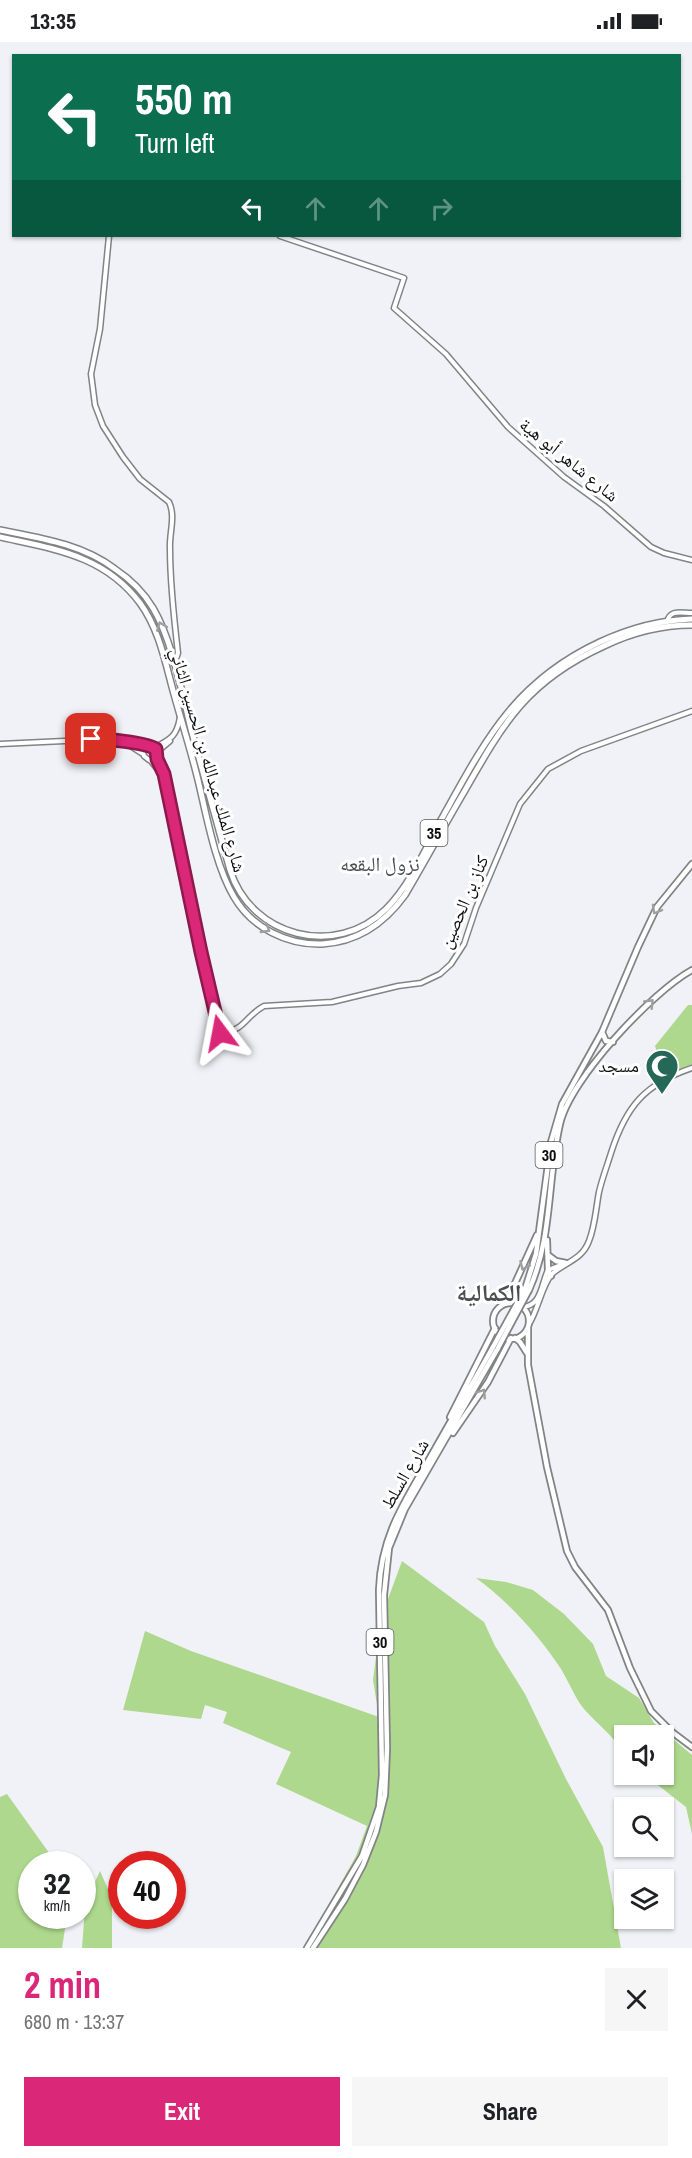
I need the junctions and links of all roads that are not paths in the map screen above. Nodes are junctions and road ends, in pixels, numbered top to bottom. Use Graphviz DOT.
graph roads {
  1 [pos="109,237"];
  2 [pos="283,237"];
  3 [pos="0,530"];
  4 [pos="0,537"];
  5 [pos="692,560"];
  6 [pos="692,613"];
  7 [pos="692,619"];
  8 [pos="667,621"];
  9 [pos="692,625"];
  10 [pos="172,662"];
  11 [pos="692,711"];
  12 [pos="180,717"];
  13 [pos="171,739"];
  14 [pos="188,742"];
  15 [pos="126,743"];
  16 [pos="0,744"];
  17 [pos="147,747"];
  18 [pos="156,752"];
  19 [pos="143,754"];
  20 [pos="149,760"];
  21 [pos="164,778"];
  22 [pos="203,784"];
  23 [pos="692,864"];
  24 [pos="692,970"];
  25 [pos="602,1032"];
  26 [pos="613,1042"];
  27 [pos="692,1068"];
  28 [pos="548,1225"];
  29 [pos="540,1227"];
  30 [pos="548,1255"];
  31 [pos="568,1263"];
  32 [pos="548,1270"];
  33 [pos="550,1276"];
  34 [pos="527,1289"];
  35 [pos="506,1304"];
  36 [pos="522,1307"];
  37 [pos="528,1325"];
  38 [pos="495,1328"];
  39 [pos="513,1338"];
  40 [pos="495,1348"];
  41 [pos="528,1356"];
  42 [pos="444,1432"];
  43 [pos="447,1439"];
  44 [pos="692,1747"];
  45 [pos="307,1948"];
  46 [pos="313,1948"];
  1 -- 10 [label="street"];
  2 -- 5 [label="street, شارع شاهر أبو هية"];
  10 -- 3 [label="highway, شارع الملك عبدالله بن الحسين الثاني / 35, one-way"];
  4 -- 12 [label="highway, شارع الملك عبدالله بن الحسين الثاني / 35"];
  6 -- 8 [label="street"];
  7 -- 8 [label="highway, شارع الملك عبدالله بن الحسين الثاني / 35"];
  8 -- 22 [label="highway, شارع الملك عبدالله بن الحسين الثاني / 35"];
  22 -- 9 [label="highway, شارع الملك عبدالله بن الحسين الثاني / 35, one-way"];
  10 -- 22 [label="highway, شارع الملك عبدالله بن الحسين الثاني / 35"];
  11 -- 21 [label="street, كناز بن الحصين"];
  12 -- 13 [label="street"];
  12 -- 14 [label="highway, شارع الملك عبدالله بن الحسين الثاني / 35"];
  13 -- 14 [label="street"];
  13 -- 18 [label="street"];
  14 -- 22 [label="highway, شارع الملك عبدالله بن الحسين الثاني / 35"];
  15 -- 16 [label="street"];
  15 -- 17 [label="street"];
  15 -- 19 [label="street"];
  17 -- 18 [label="street"];
  17 -- 19 [label="street"];
  18 -- 20 [label="street"];
  18 -- 21 [label="street"];
  19 -- 20 [label="street"];
  20 -- 21 [label="street"];
  23 -- 25 [label="main road, 30, one-way"];
  26 -- 24 [label="main road, 30, one-way"];
  25 -- 26 [label="main road"];
  25 -- 29 [label="main road, شارع السلط / 30"];
  26 -- 28 [label="main road, شارع السلط / 30"];
  27 -- 31 [label="street"];
  28 -- 30 [label="main road"];
  28 -- 34 [label="main road, شارع السلط / 30"];
  29 -- 34 [label="main road, شارع السلط / 30"];
  29 -- 35 [label="main road, one-way"];
  30 -- 31 [label="main road"];
  30 -- 32 [label="main road"];
  31 -- 32 [label="street"];
  31 -- 33 [label="street"];
  32 -- 33 [label="main road"];
  32 -- 36 [label="street"];
  33 -- 37 [label="street"];
  34 -- 40 [label="main road, شارع السلط / 30, bridge"];
  35 -- 36 [label="main road"];
  35 -- 38 [label="main road"];
  36 -- 37 [label="main road"];
  37 -- 39 [label="main road"];
  37 -- 41 [label="main road"];
  38 -- 39 [label="main road"];
  38 -- 42 [label="main road"];
  39 -- 41 [label="main road"];
  43 -- 39 [label="main road, one-way"];
  40 -- 42 [label="main road, شارع السلط / 30"];
  40 -- 43 [label="main road, شارع السلط / 30"];
  41 -- 44 [label="main road"];
  42 -- 45 [label="main road, شارع السلط / 30"];
  43 -- 46 [label="main road, شارع السلط / 30"];
}
